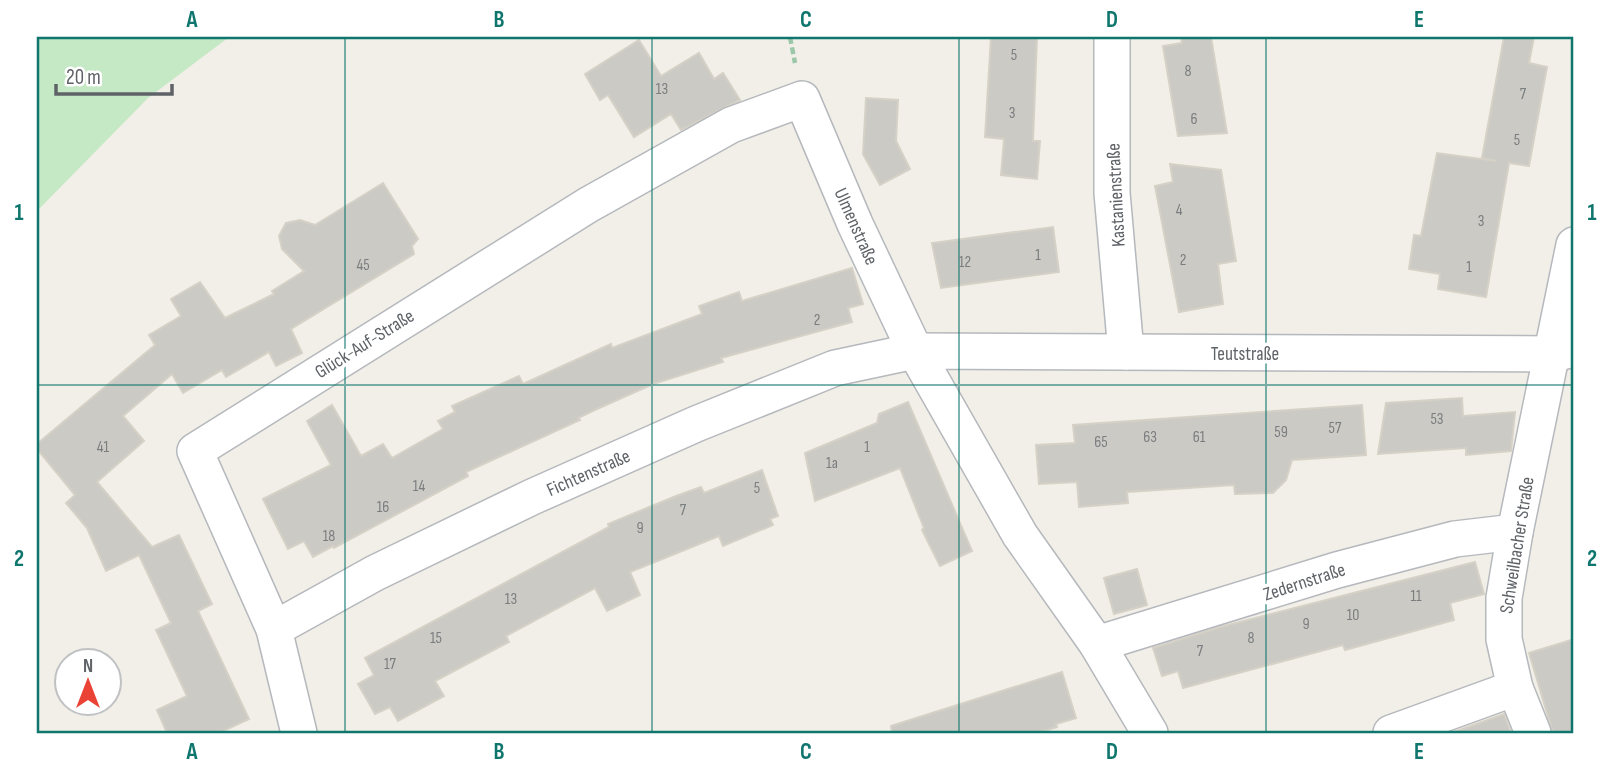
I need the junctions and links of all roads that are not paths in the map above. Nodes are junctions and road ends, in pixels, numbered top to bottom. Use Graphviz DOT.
graph roads {
  1 [pos="1112,37"];
  2 [pos="802,99"];
  3 [pos="1574,245"];
  4 [pos="915,351"];
  5 [pos="1126,352"];
  6 [pos="1564,352"];
  7 [pos="1515,532"];
  8 [pos="274,629"];
  9 [pos="1097,644"];
  10 [pos="1515,688"];
  11 [pos="299,733"];
  12 [pos="1150,733"];
  13 [pos="1391,733"];
  14 [pos="1533,733"];
  1 -- 5 [label="street, Kastanienstraße"];
  2 -- 4 [label="street, Ulmenstraße"];
  2 -- 8 [label="street, Glück-Auf-Straße"];
  3 -- 6 [label="street, Schweilbacher Straße"];
  4 -- 5 [label="street, Teutstraße"];
  4 -- 8 [label="street, Fichtenstraße"];
  4 -- 9 [label="street"];
  5 -- 6 [label="street, Teutstraße"];
  6 -- 7 [label="street, Schweilbacher Straße"];
  7 -- 9 [label="street, Zedernstraße"];
  7 -- 10 [label="street, Schweilbacher Straße"];
  8 -- 11 [label="street, Glück-Auf-Straße"];
  9 -- 12 [label="street"];
  10 -- 13 [label="street"];
  10 -- 14 [label="street, Schweilbacher Straße"];
}
